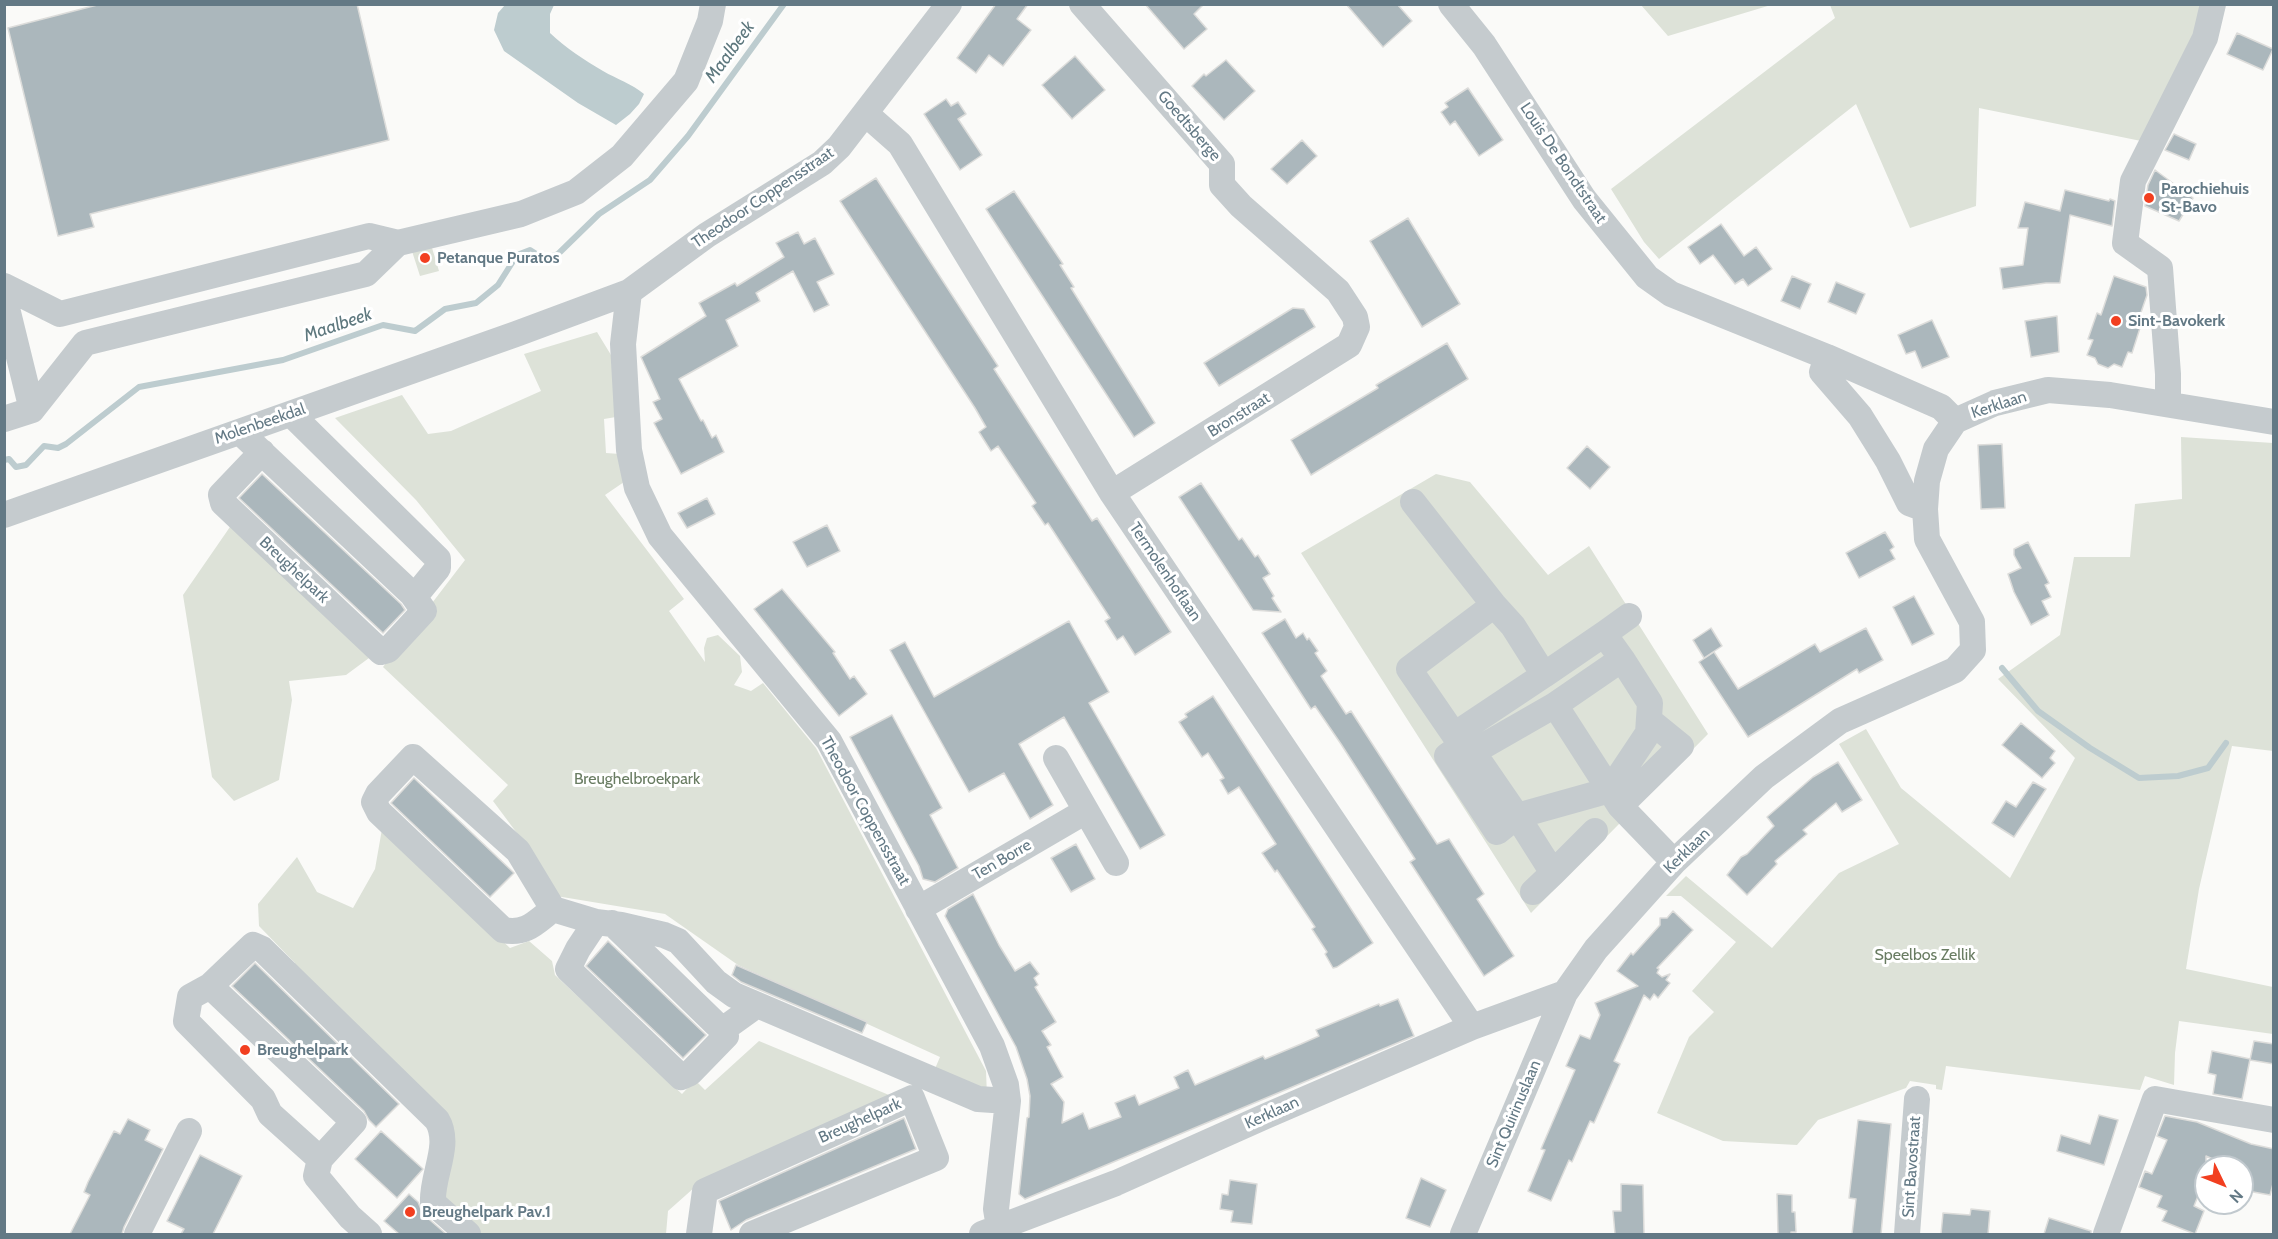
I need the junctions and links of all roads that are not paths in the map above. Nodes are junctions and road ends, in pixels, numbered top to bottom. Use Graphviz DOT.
graph roads {
  1 [pos="713,4"];
  2 [pos="949,4"];
  3 [pos="1082,4"];
  4 [pos="1450,4"];
  5 [pos="2213,4"];
  6 [pos="866,114"];
  7 [pos="398,243"];
  8 [pos="4,286"];
  9 [pos="629,292"];
  10 [pos="4,296"];
  11 [pos="1357,327"];
  12 [pos="516,334"];
  13 [pos="1827,357"];
  14 [pos="2168,403"];
  15 [pos="32,410"];
  16 [pos="291,414"];
  17 [pos="4,419"];
  18 [pos="1955,421"];
  19 [pos="2274,422"];
  20 [pos="240,432"];
  21 [pos="262,452"];
  22 [pos="1112,494"];
  23 [pos="1413,502"];
  24 [pos="1925,509"];
  25 [pos="4,515"];
  26 [pos="412,594"];
  27 [pos="1494,605"];
  28 [pos="1629,616"];
  29 [pos="1604,634"];
  30 [pos="1622,659"];
  31 [pos="1544,675"];
  32 [pos="1555,705"];
  33 [pos="1649,720"];
  34 [pos="1467,742"];
  35 [pos="1056,758"];
  36 [pos="1619,803"];
  37 [pos="1086,811"];
  38 [pos="1517,816"];
  39 [pos="1595,831"];
  40 [pos="1674,862"];
  41 [pos="1116,863"];
  42 [pos="1553,873"];
  43 [pos="1533,892"];
  44 [pos="553,909"];
  45 [pos="918,909"];
  46 [pos="604,923"];
  47 [pos="210,986"];
  48 [pos="1565,993"];
  49 [pos="757,1005"];
  50 [pos="1472,1027"];
  51 [pos="725,1028"];
  52 [pos="1917,1099"];
  53 [pos="1008,1101"];
  54 [pos="2274,1120"];
  55 [pos="189,1131"];
  56 [pos="320,1159"];
  57 [pos="990,1231"];
  58 [pos="137,1234"];
  59 [pos="369,1234"];
  60 [pos="468,1234"];
  61 [pos="699,1234"];
  62 [pos="752,1234"];
  63 [pos="1463,1234"];
  64 [pos="1907,1234"];
  65 [pos="2106,1234"];
  1 -- 7 [label="street"];
  2 -- 6 [label="street, Theodoor Coppensstraat"];
  3 -- 11 [label="street, Goedtsberge"];
  4 -- 13 [label="street, Louis De Bondtstraat"];
  5 -- 14 [label="street"];
  6 -- 9 [label="street, Theodoor Coppensstraat"];
  6 -- 22 [label="street, Termolenhoflaan"];
  7 -- 8 [label="street"];
  7 -- 15 [label="street"];
  9 -- 12 [label="street, Theodoor Coppensstraat"];
  9 -- 45 [label="street, Theodoor Coppensstraat"];
  10 -- 15 [label="street"];
  11 -- 22 [label="street, Bronstraat"];
  12 -- 16 [label="street, Molenbeekdal"];
  13 -- 18 [label="street, Louis De Bondtstraat"];
  13 -- 24 [label="street"];
  14 -- 18 [label="street, Kerklaan"];
  14 -- 19 [label="street, Kerklaan"];
  15 -- 17 [label="street"];
  16 -- 20 [label="street, Molenbeekdal"];
  16 -- 26 [label="street"];
  18 -- 24 [label="street, Kerklaan"];
  20 -- 21 [label="street"];
  20 -- 25 [label="street, Molenbeekdal"];
  21 -- 26 [label="street"];
  21 -- 26 [label="street, Breughelpark"];
  22 -- 50 [label="street, Termolenhoflaan"];
  23 -- 27 [label="street"];
  24 -- 40 [label="street, Kerklaan"];
  27 -- 31 [label="street"];
  27 -- 34 [label="street"];
  28 -- 29 [label="street"];
  29 -- 30 [label="street"];
  29 -- 31 [label="street"];
  30 -- 32 [label="street"];
  30 -- 33 [label="street"];
  31 -- 34 [label="street"];
  32 -- 34 [label="street"];
  32 -- 36 [label="street"];
  33 -- 36 [label="street"];
  33 -- 36 [label="street"];
  34 -- 38 [label="street"];
  35 -- 37 [label="street"];
  36 -- 38 [label="street"];
  36 -- 40 [label="street"];
  37 -- 41 [label="street"];
  37 -- 45 [label="street, Ten Borre"];
  38 -- 42 [label="street"];
  39 -- 42 [label="street"];
  40 -- 48 [label="street, Kerklaan"];
  42 -- 43 [label="street"];
  44 -- 44 [label="street"];
  44 -- 46 [label="street"];
  45 -- 53 [label="street, Theodoor Coppensstraat"];
  46 -- 49 [label="street"];
  46 -- 51 [label="street"];
  46 -- 51 [label="street"];
  47 -- 56 [label="street"];
  47 -- 56 [label="street"];
  47 -- 60 [label="street"];
  48 -- 50 [label="street, Kerklaan"];
  48 -- 63 [label="street, Sint Quirinuslaan"];
  49 -- 51 [label="street"];
  49 -- 53 [label="street"];
  50 -- 57 [label="street, Kerklaan"];
  52 -- 64 [label="street, Sint Bavostraat"];
  53 -- 57 [label="street, Theodoor Coppensstraat"];
  54 -- 65 [label="street"];
  55 -- 58 [label="street"];
  56 -- 59 [label="street"];
  61 -- 62 [label="street, Breughelpark"];
}
